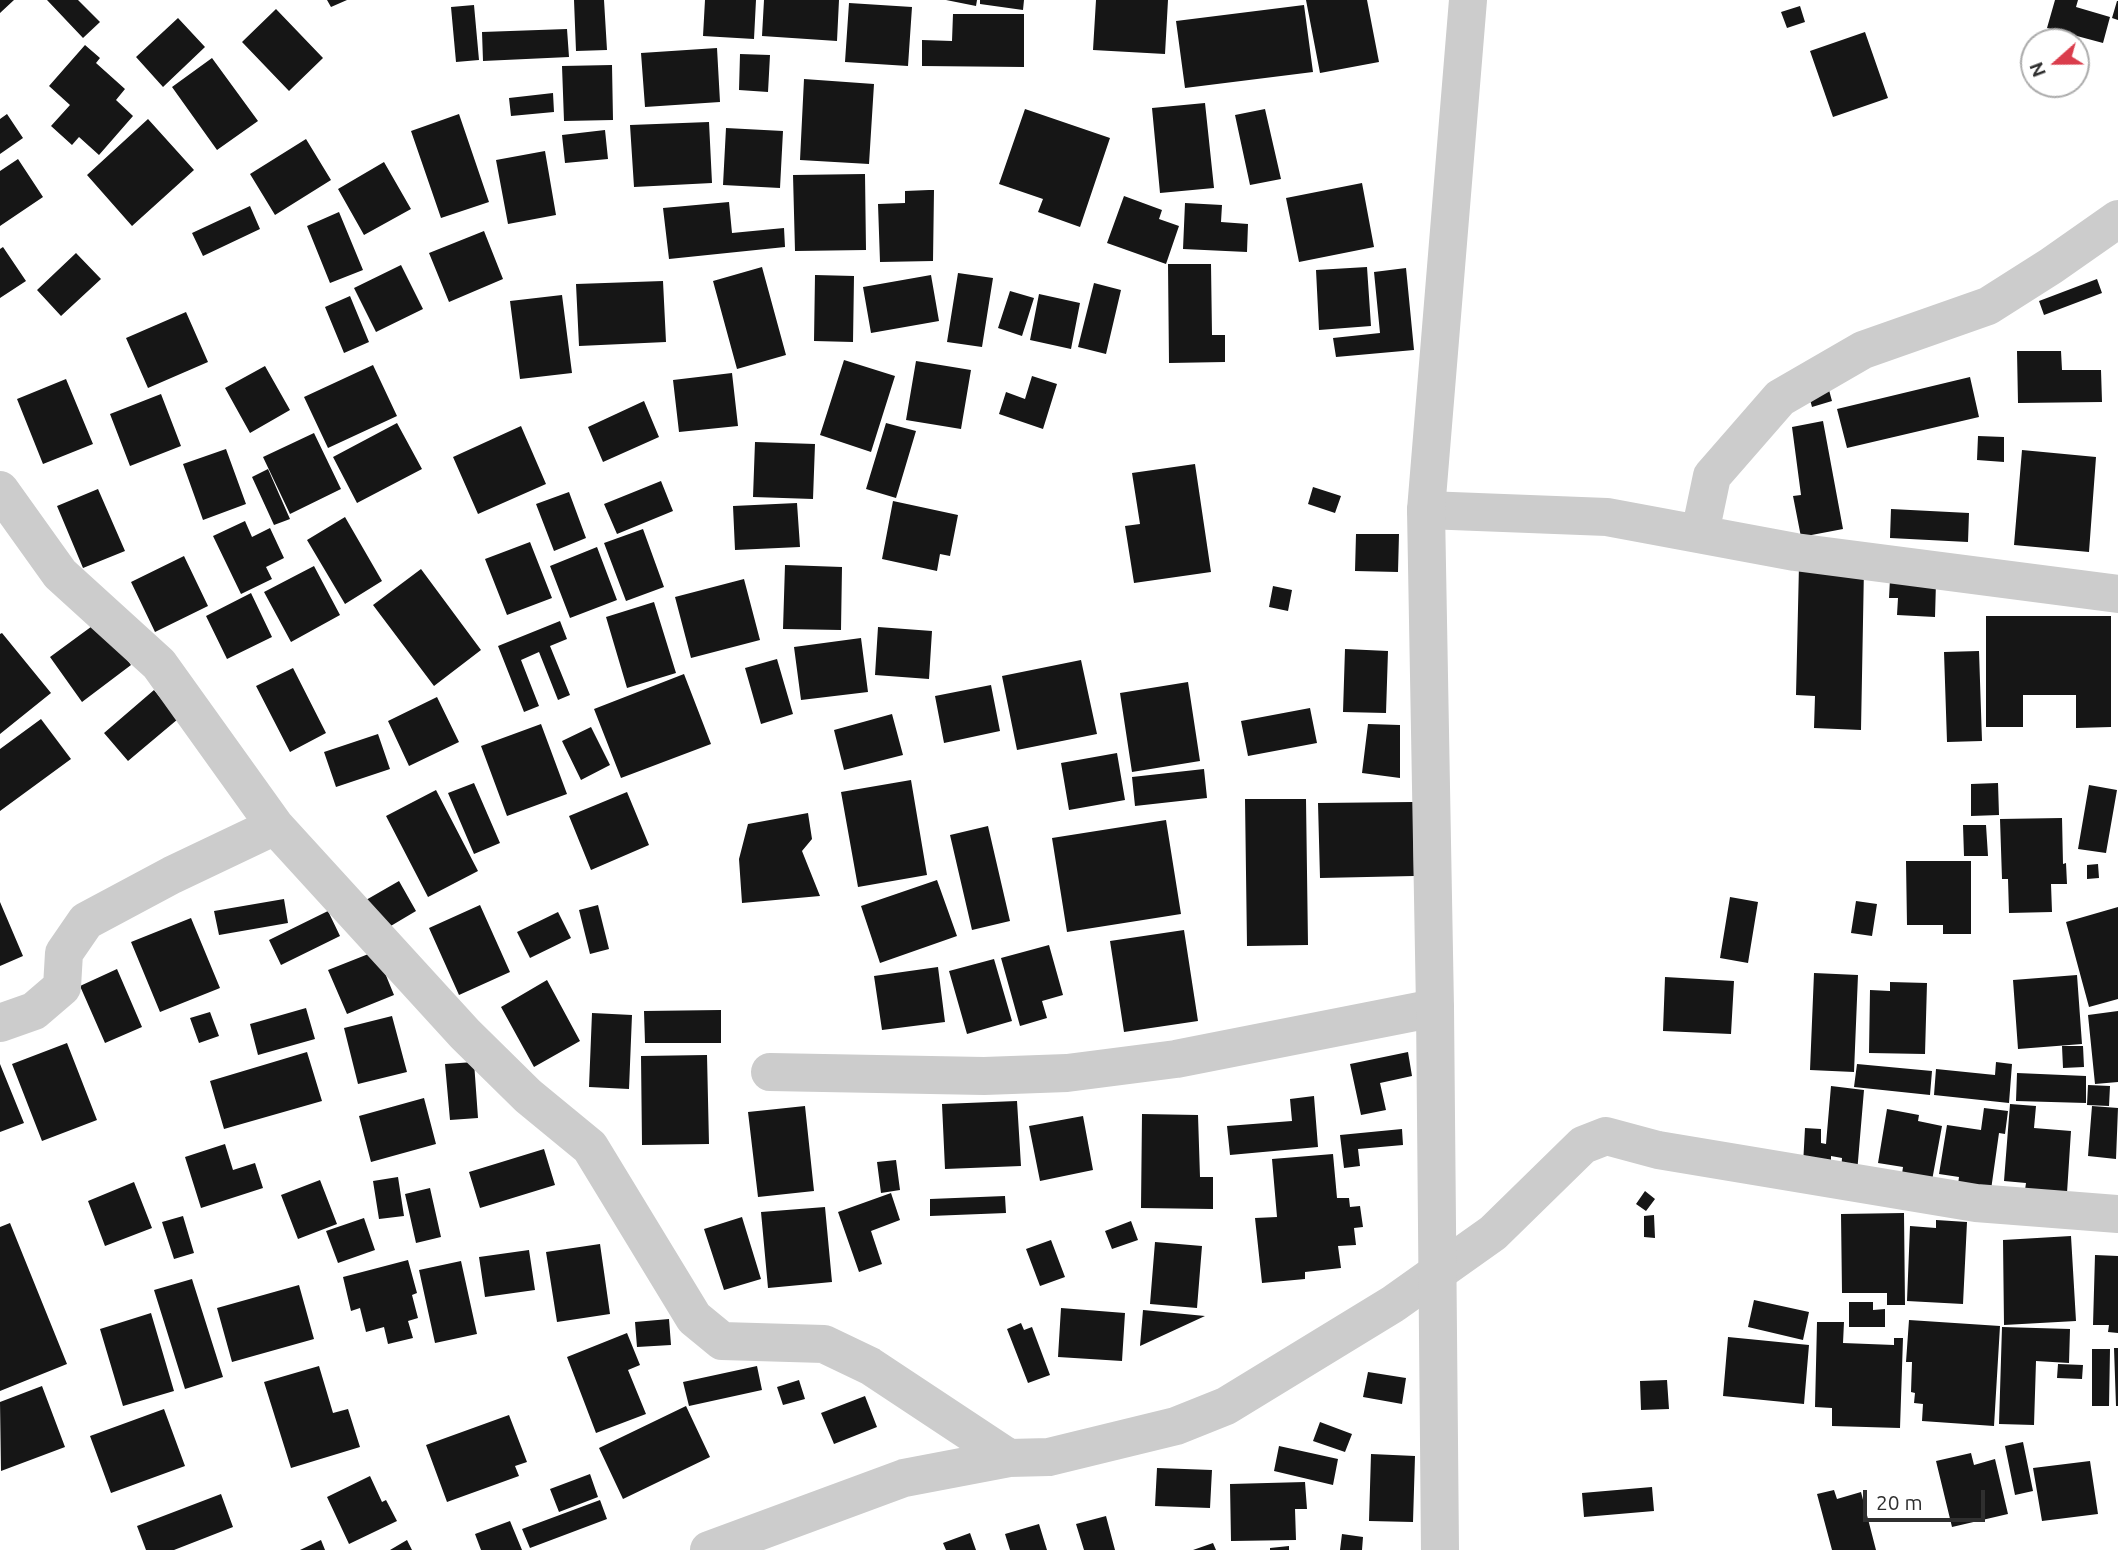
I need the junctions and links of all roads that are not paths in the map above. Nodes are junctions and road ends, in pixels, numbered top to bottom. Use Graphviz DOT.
graph roads {
  1 [pos="1468,0"];
  2 [pos="2118,219"];
  3 [pos="0,490"];
  4 [pos="1426,510"];
  5 [pos="1700,533"];
  6 [pos="2118,594"];
  7 [pos="275,826"];
  8 [pos="1435,1008"];
  9 [pos="0,1023"];
  10 [pos="770,1072"];
  11 [pos="2118,1213"];
  12 [pos="1438,1271"];
  13 [pos="1009,1458"];
  14 [pos="709,1550"];
  15 [pos="1440,1550"];
  1 -- 4 [label="street"];
  2 -- 5 [label="street"];
  3 -- 7 [label="street"];
  4 -- 5 [label="street"];
  4 -- 8 [label="street"];
  5 -- 6 [label="street"];
  7 -- 9 [label="street"];
  7 -- 13 [label="street"];
  8 -- 10 [label="street"];
  8 -- 12 [label="street"];
  11 -- 12 [label="street"];
  12 -- 13 [label="street"];
  12 -- 15 [label="street"];
  13 -- 14 [label="street"];
}
